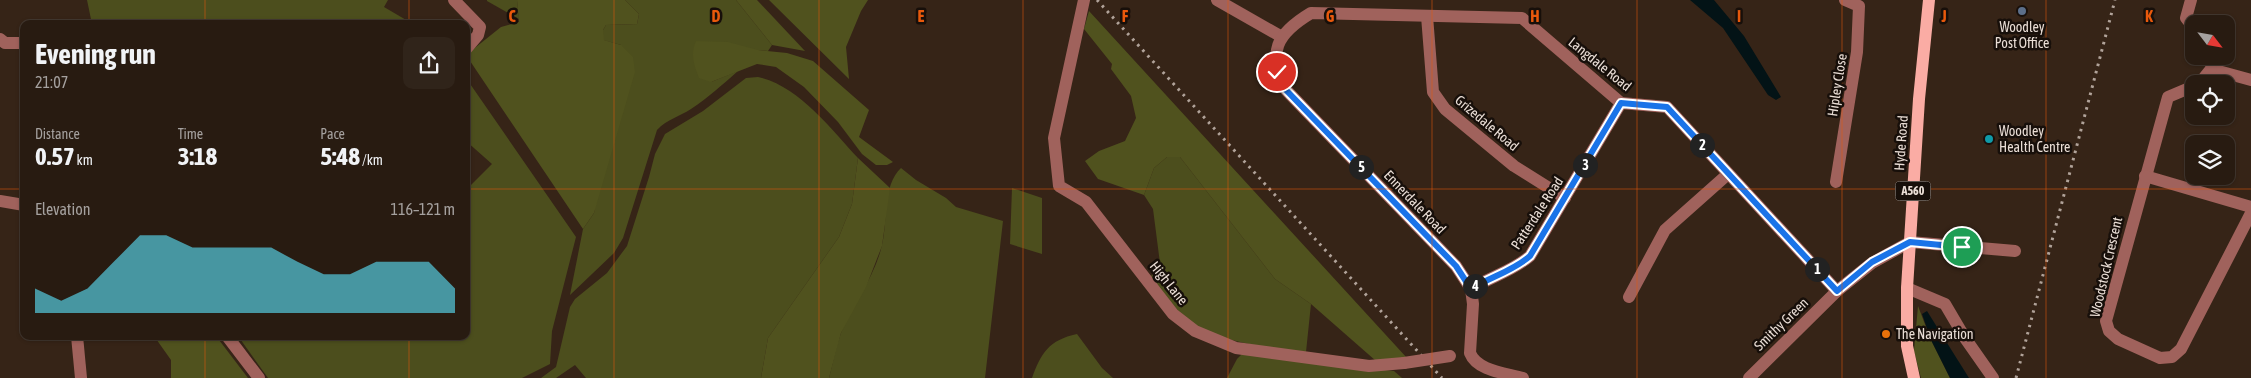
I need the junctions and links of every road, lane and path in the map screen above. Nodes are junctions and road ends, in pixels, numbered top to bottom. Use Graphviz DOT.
graph roads {
  1 [pos="454,0"];
  2 [pos="1084,0"];
  3 [pos="1217,0"];
  4 [pos="1845,0"];
  5 [pos="1929,0"];
  6 [pos="2191,0"];
  7 [pos="2187,15"];
  8 [pos="1427,16"];
  9 [pos="1282,37"];
  10 [pos="0,39"];
  11 [pos="20,43"];
  12 [pos="470,44"];
  13 [pos="2211,65"];
  14 [pos="2211,69"];
  15 [pos="2206,75"];
  16 [pos="2251,80"];
  17 [pos="2185,90"];
  18 [pos="1621,103"];
  19 [pos="1728,174"];
  20 [pos="2144,176"];
  21 [pos="1836,182"];
  22 [pos="1565,198"];
  23 [pos="0,201"];
  24 [pos="20,204"];
  25 [pos="2251,207"];
  26 [pos="2251,213"];
  27 [pos="1910,242"];
  28 [pos="2015,251"];
  29 [pos="1908,288"];
  30 [pos="1471,289"];
  31 [pos="1837,291"];
  32 [pos="1629,297"];
  33 [pos="77,340"];
  34 [pos="230,340"];
  35 [pos="1470,353"];
  36 [pos="81,378"];
  37 [pos="259,378"];
  38 [pos="1523,378"];
  39 [pos="1748,378"];
  40 [pos="1914,378"];
  41 [pos="1993,378"];
  1 -- 12 [label="street"];
  2 -- 35 [label="street, High Lane, bridge"];
  3 -- 9 [label="street"];
  4 -- 21 [label="street, Hipley Close"];
  5 -- 27 [label="main road, Hyde Road / A560"];
  6 -- 7 [label="street"];
  8 -- 9 [label="street, Langdale Road"];
  8 -- 18 [label="street, Langdale Road"];
  8 -- 22 [label="street, Grizedale Road"];
  9 -- 30 [label="street, Ennerdale Road"];
  10 -- 11 [label="street"];
  13 -- 14 [label="street"];
  14 -- 15 [label="street"];
  14 -- 16 [label="street"];
  17 -- 20 [label="street, Woodstock Crescent"];
  18 -- 19 [label="street, Langdale Road"];
  18 -- 22 [label="street, Patterdale Road"];
  19 -- 31 [label="street, Langdale Road"];
  19 -- 32 [label="street"];
  20 -- 25 [label="street"];
  20 -- 26 [label="street, Woodstock Crescent"];
  22 -- 30 [label="street, Patterdale Road"];
  23 -- 24 [label="street"];
  27 -- 28 [label="street"];
  27 -- 29 [label="main road, Hyde Road / A560"];
  27 -- 31 [label="street, Smithy Green"];
  29 -- 40 [label="main road, Hyde Road / A560"];
  29 -- 41 [label="street"];
  30 -- 35 [label="street, Ennerdale Road"];
  31 -- 39 [label="street, Smithy Green"];
  33 -- 36 [label="street"];
  34 -- 37 [label="street"];
  35 -- 38 [label="street"];
}
